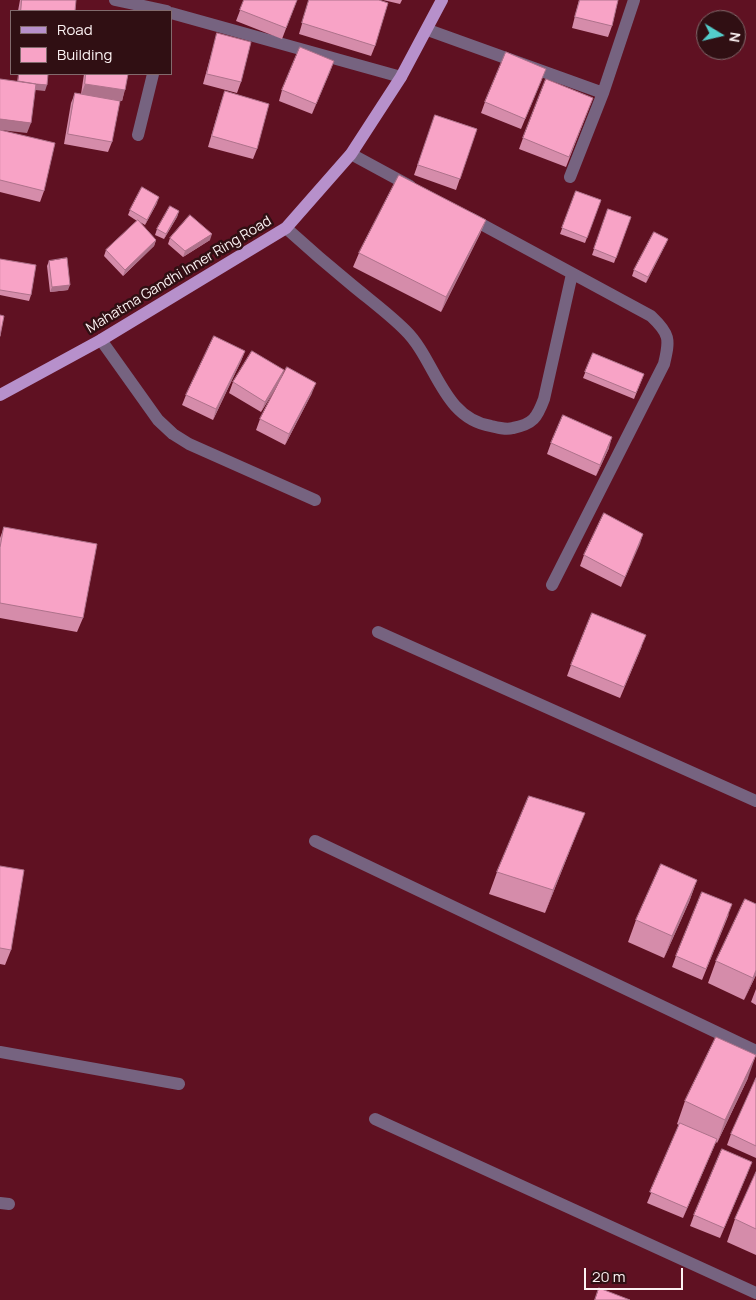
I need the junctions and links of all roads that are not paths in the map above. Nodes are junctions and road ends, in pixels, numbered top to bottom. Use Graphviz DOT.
graph roads {
  1 [pos="115,0"];
  2 [pos="442,0"];
  3 [pos="634,0"];
  4 [pos="162,10"];
  5 [pos="172,12"];
  6 [pos="428,30"];
  7 [pos="153,75"];
  8 [pos="401,77"];
  9 [pos="603,93"];
  10 [pos="138,136"];
  11 [pos="351,154"];
  12 [pos="570,177"];
  13 [pos="419,191"];
  14 [pos="462,214"];
  15 [pos="286,228"];
  16 [pos="572,274"];
  17 [pos="101,340"];
  18 [pos="0,396"];
  19 [pos="316,500"];
  20 [pos="552,585"];
  21 [pos="378,632"];
  22 [pos="756,801"];
  23 [pos="315,841"];
  24 [pos="0,1052"];
  25 [pos="756,1052"];
  26 [pos="179,1084"];
  27 [pos="375,1119"];
  28 [pos="756,1293"];
  1 -- 4 [label="street"];
  2 -- 6 [label="main road, Mahatma Gandhi Inner Ring Road"];
  3 -- 9 [label="street"];
  5 -- 8 [label="street"];
  6 -- 8 [label="main road, Mahatma Gandhi Inner Ring Road"];
  6 -- 9 [label="street"];
  7 -- 10 [label="street"];
  8 -- 11 [label="main road, Mahatma Gandhi Inner Ring Road"];
  9 -- 12 [label="street"];
  11 -- 13 [label="street"];
  11 -- 15 [label="main road, Mahatma Gandhi Inner Ring Road"];
  14 -- 16 [label="street"];
  15 -- 16 [label="street"];
  15 -- 17 [label="main road, Mahatma Gandhi Inner Ring Road"];
  16 -- 20 [label="street"];
  17 -- 18 [label="main road, Mahatma Gandhi Inner Ring Road"];
  17 -- 19 [label="street"];
  21 -- 22 [label="street"];
  23 -- 25 [label="street"];
  24 -- 26 [label="street"];
  27 -- 28 [label="street"];
}
